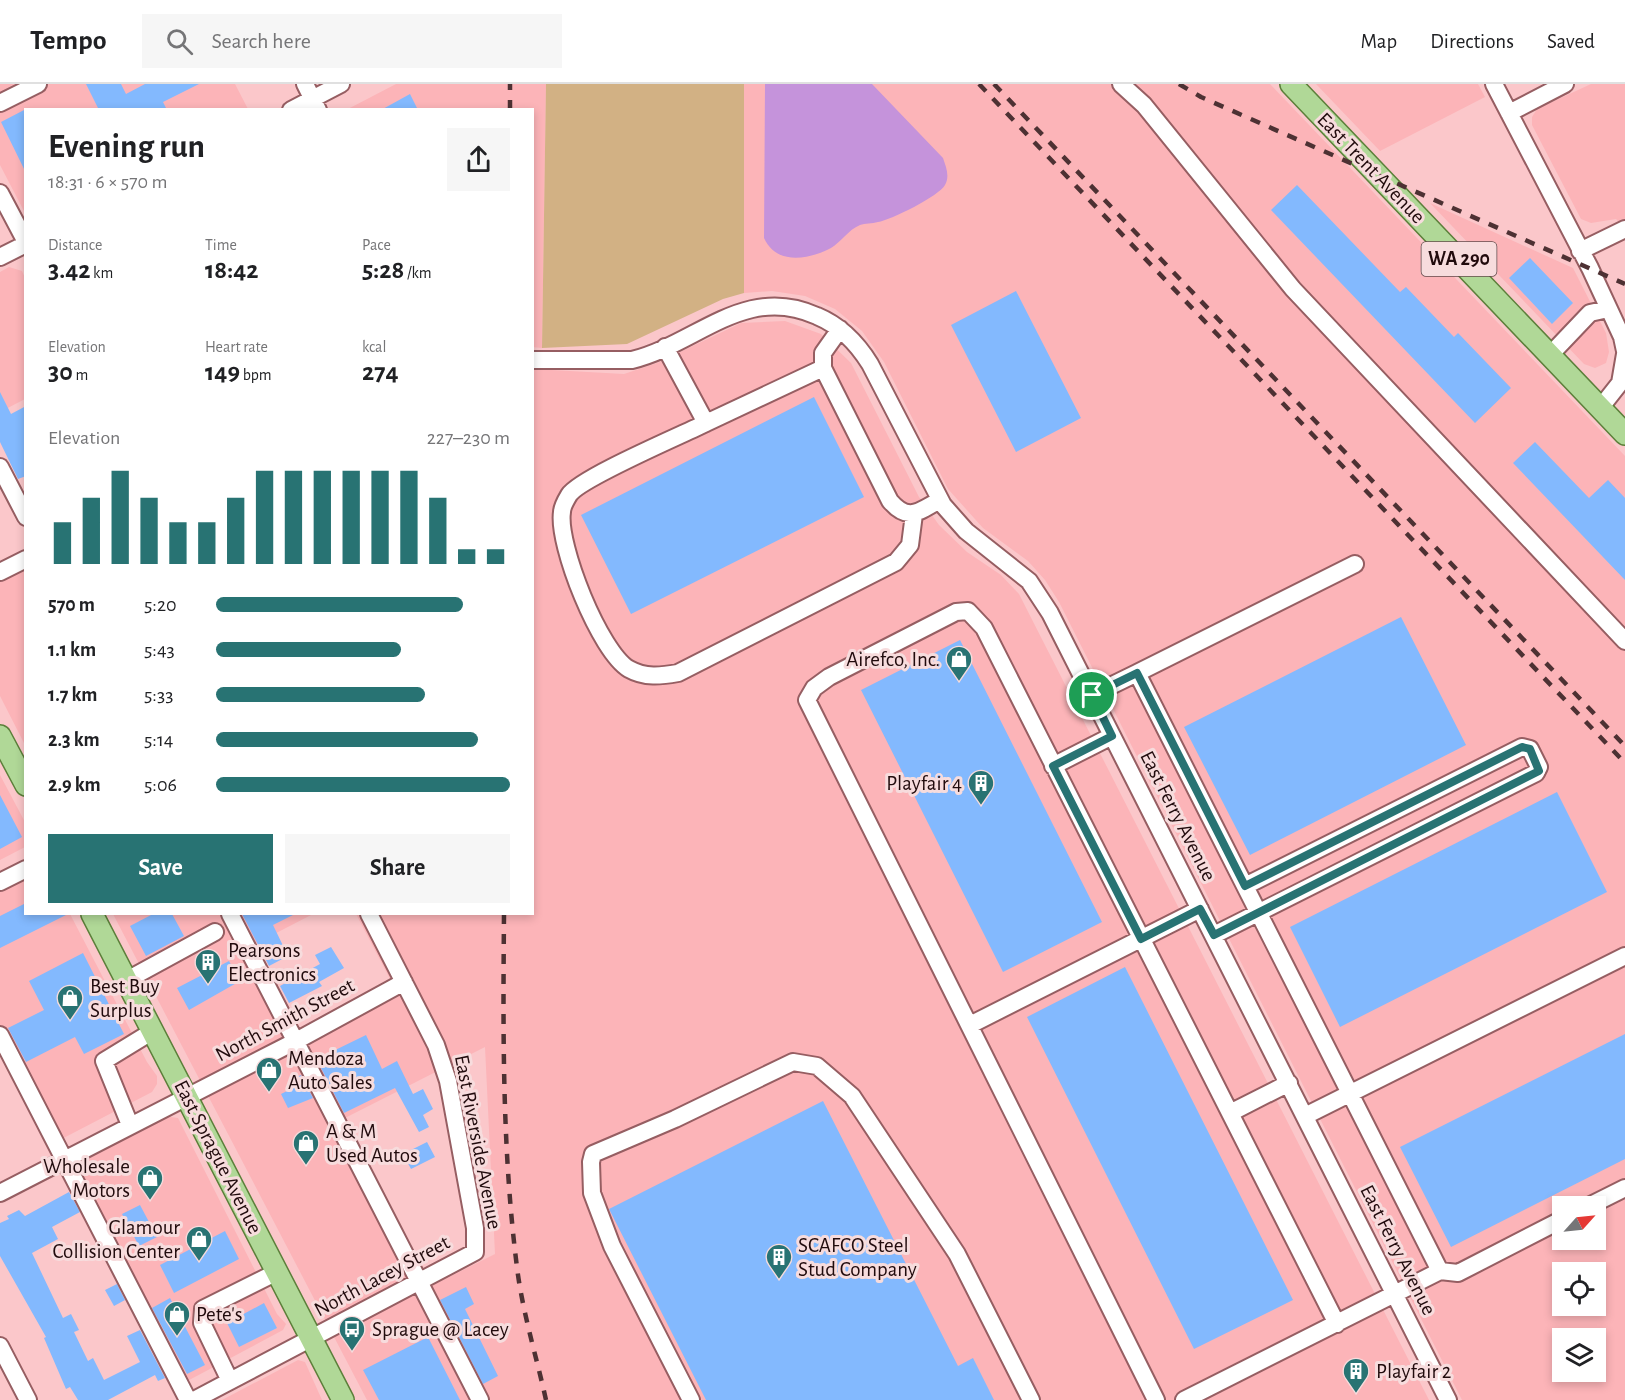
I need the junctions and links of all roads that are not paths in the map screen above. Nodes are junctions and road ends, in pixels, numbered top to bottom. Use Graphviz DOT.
graph roads {
  1 [pos="38,84"];
  2 [pos="341,84"];
  3 [pos="1121,84"];
  4 [pos="1291,84"];
  5 [pos="1494,84"];
  6 [pos="1565,84"];
  7 [pos="312,97"];
  8 [pos="0,104"];
  9 [pos="294,108"];
  10 [pos="1509,113"];
  11 [pos="0,194"];
  12 [pos="1625,229"];
  13 [pos="24,239"];
  14 [pos="24,244"];
  15 [pos="1580,251"];
  16 [pos="0,257"];
  17 [pos="1608,309"];
  18 [pos="840,329"];
  19 [pos="665,347"];
  20 [pos="1625,352"];
  21 [pos="1551,354"];
  22 [pos="534,360"];
  23 [pos="823,368"];
  24 [pos="1625,368"];
  25 [pos="1601,407"];
  26 [pos="706,423"];
  27 [pos="1625,434"];
  28 [pos="0,467"];
  29 [pos="940,500"];
  30 [pos="24,513"];
  31 [pos="914,514"];
  32 [pos="24,560"];
  33 [pos="1355,564"];
  34 [pos="0,572"];
  35 [pos="1625,641"];
  36 [pos="1137,673"];
  37 [pos="1092,695"];
  38 [pos="0,736"];
  39 [pos="1112,736"];
  40 [pos="1053,766"];
  41 [pos="24,781"];
  42 [pos="24,869"];
  43 [pos="0,882"];
  44 [pos="1245,886"];
  45 [pos="1200,909"];
  46 [pos="1258,913"];
  47 [pos="93,915"];
  48 [pos="231,915"];
  49 [pos="370,915"];
  50 [pos="215,932"];
  51 [pos="1214,935"];
  52 [pos="1141,939"];
  53 [pos="1625,956"];
  54 [pos="127,980"];
  55 [pos="404,982"];
  56 [pos="970,1025"];
  57 [pos="153,1031"];
  58 [pos="0,1035"];
  59 [pos="296,1041"];
  60 [pos="1289,1083"];
  61 [pos="1350,1094"];
  62 [pos="186,1096"];
  63 [pos="1230,1113"];
  64 [pos="1305,1116"];
  65 [pos="130,1125"];
  66 [pos="64,1159"];
  67 [pos="1625,1188"];
  68 [pos="0,1193"];
  69 [pos="1606,1198"];
  70 [pos="1552,1225"];
  71 [pos="475,1252"];
  72 [pos="1440,1271"];
  73 [pos="277,1272"];
  74 [pos="419,1282"];
  75 [pos="1395,1295"];
  76 [pos="1337,1324"];
  77 [pos="311,1339"];
  78 [pos="0,1346"];
  79 [pos="230,1381"];
  80 [pos="28,1400"];
  81 [pos="188,1400"];
  82 [pos="194,1400"];
  83 [pos="343,1400"];
  84 [pos="480,1400"];
  85 [pos="691,1400"];
  86 [pos="1031,1400"];
  87 [pos="1156,1400"];
  88 [pos="1184,1400"];
  89 [pos="1448,1400"];
  1 -- 8 [label="street"];
  2 -- 7 [label="street"];
  3 -- 35 [label="street"];
  4 -- 21 [label="main road, East Trent Avenue / WA 290"];
  5 -- 10 [label="street"];
  6 -- 10 [label="street"];
  7 -- 9 [label="street"];
  10 -- 15 [label="street"];
  11 -- 13 [label="street"];
  12 -- 15 [label="street"];
  14 -- 16 [label="street"];
  15 -- 17 [label="street"];
  17 -- 20 [label="street"];
  17 -- 21 [label="street"];
  18 -- 19 [label="street, East Ferry Avenue"];
  18 -- 23 [label="street"];
  18 -- 29 [label="street, East Ferry Avenue"];
  19 -- 22 [label="street, East Ferry Avenue"];
  19 -- 26 [label="street"];
  20 -- 24 [label="street"];
  21 -- 25 [label="main road, East Trent Avenue / WA 290"];
  23 -- 26 [label="street"];
  23 -- 31 [label="street"];
  24 -- 25 [label="street"];
  25 -- 27 [label="main road, East Trent Avenue / WA 290"];
  26 -- 31 [label="street"];
  28 -- 30 [label="street"];
  29 -- 31 [label="street"];
  29 -- 37 [label="street, East Ferry Avenue"];
  32 -- 34 [label="street"];
  33 -- 36 [label="street"];
  36 -- 37 [label="street"];
  36 -- 44 [label="street"];
  37 -- 39 [label="street, East Ferry Avenue"];
  38 -- 41 [label="main road"];
  39 -- 40 [label="street"];
  39 -- 45 [label="street, East Ferry Avenue"];
  40 -- 52 [label="street"];
  40 -- 56 [label="street"];
  42 -- 43 [label="street"];
  44 -- 46 [label="street"];
  44 -- 46 [label="street"];
  45 -- 51 [label="street, East Ferry Avenue"];
  45 -- 52 [label="street"];
  46 -- 51 [label="street"];
  46 -- 61 [label="street"];
  47 -- 54 [label="main road, East Sprague Avenue"];
  48 -- 59 [label="street"];
  49 -- 55 [label="street, East Riverside Avenue"];
  50 -- 54 [label="street"];
  51 -- 60 [label="street, East Ferry Avenue"];
  52 -- 56 [label="street"];
  52 -- 63 [label="street"];
  53 -- 61 [label="street"];
  54 -- 57 [label="main road, East Sprague Avenue"];
  55 -- 59 [label="street, North Smith Street"];
  55 -- 71 [label="street, East Riverside Avenue"];
  56 -- 87 [label="street"];
  57 -- 62 [label="main road, East Sprague Avenue"];
  57 -- 65 [label="street"];
  58 -- 66 [label="street"];
  59 -- 62 [label="street, North Smith Street"];
  59 -- 74 [label="street"];
  60 -- 63 [label="street"];
  60 -- 64 [label="street, East Ferry Avenue"];
  61 -- 64 [label="street"];
  61 -- 72 [label="street"];
  62 -- 65 [label="street, North Smith Street"];
  62 -- 73 [label="main road, East Sprague Avenue"];
  63 -- 76 [label="street"];
  64 -- 75 [label="street, East Ferry Avenue"];
  65 -- 66 [label="street, North Smith Street"];
  66 -- 68 [label="street, North Smith Street"];
  66 -- 81 [label="street"];
  67 -- 69 [label="street"];
  70 -- 72 [label="street"];
  71 -- 74 [label="street, North Lacey Street"];
  72 -- 75 [label="street"];
  73 -- 77 [label="main road, East Sprague Avenue"];
  73 -- 79 [label="street"];
  74 -- 77 [label="street, North Lacey Street"];
  74 -- 84 [label="street"];
  75 -- 76 [label="street"];
  75 -- 89 [label="street, East Ferry Avenue"];
  76 -- 88 [label="street"];
  77 -- 79 [label="street, North Lacey Street"];
  77 -- 83 [label="main road, East Sprague Avenue"];
  78 -- 80 [label="street"];
  79 -- 82 [label="street, North Lacey Street"];
  85 -- 86 [label="street"];
}
